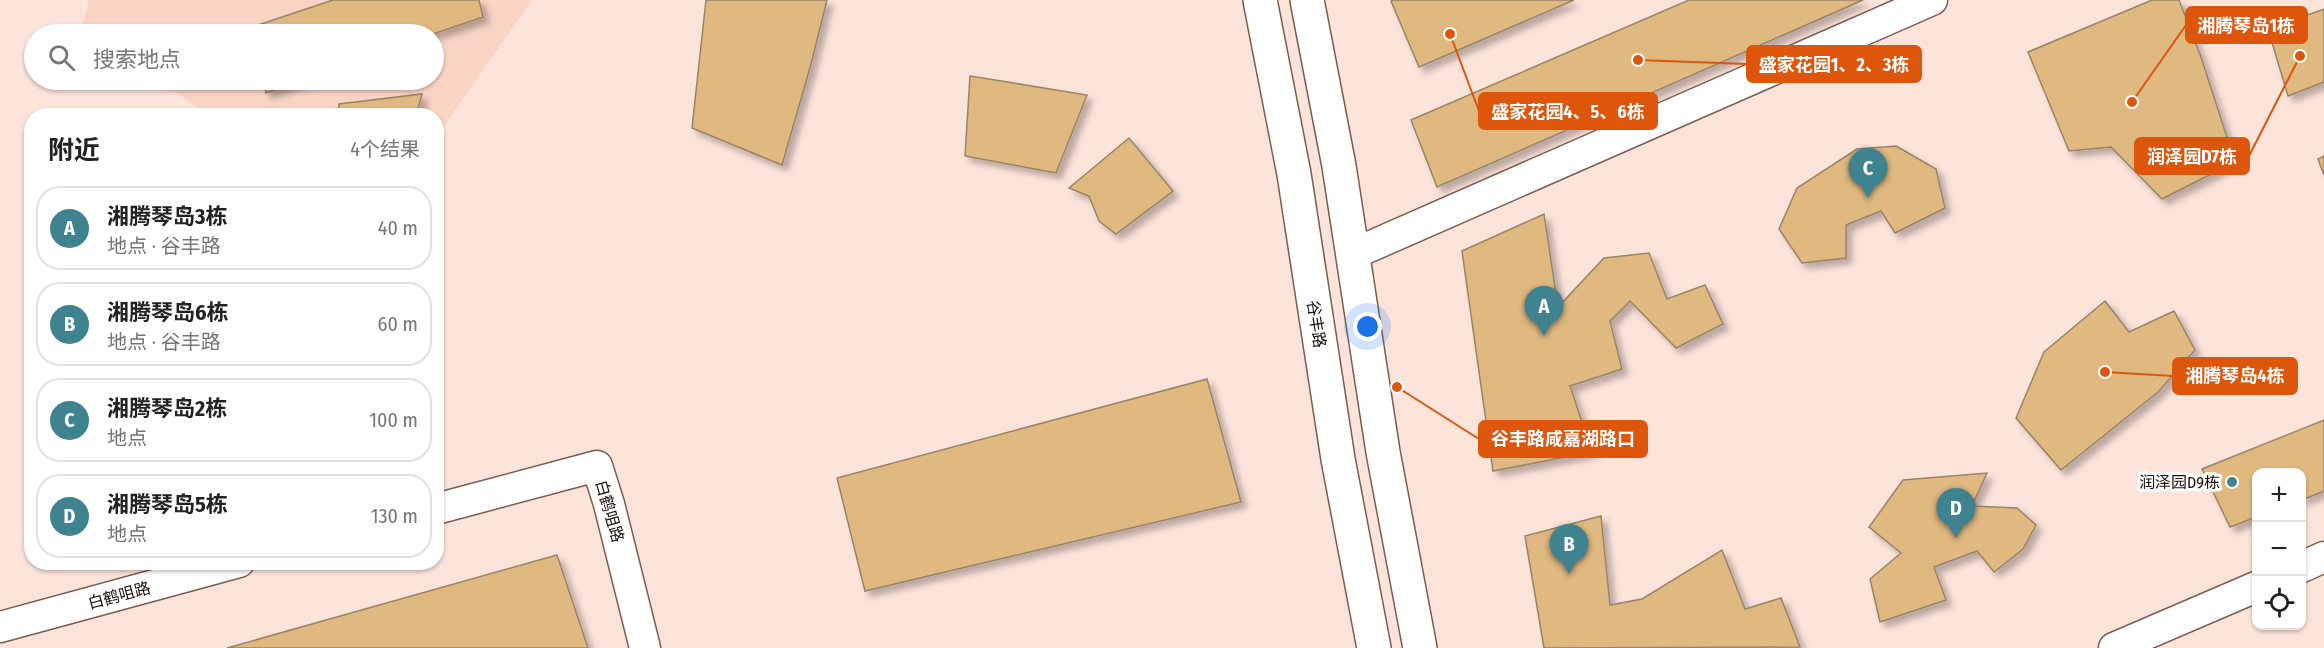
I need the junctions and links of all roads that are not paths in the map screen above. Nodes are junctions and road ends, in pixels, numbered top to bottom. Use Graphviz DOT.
graph roads {
  1 [pos="1260,0"];
  2 [pos="1307,0"];
  3 [pos="1932,0"];
  4 [pos="1353,254"];
  5 [pos="444,507"];
  6 [pos="2324,557"];
  7 [pos="2306,565"];
  8 [pos="210,570"];
  9 [pos="2252,588"];
  10 [pos="0,627"];
  11 [pos="645,648"];
  12 [pos="1374,648"];
  13 [pos="1420,648"];
  14 [pos="2114,648"];
  1 -- 12 [label="street, 谷丰路"];
  2 -- 4 [label="street"];
  3 -- 4 [label="street"];
  4 -- 13 [label="street"];
  5 -- 11 [label="street, 白鹤咀路"];
  6 -- 7 [label="street"];
  8 -- 10 [label="street, 白鹤咀路"];
  9 -- 14 [label="street"];
}
